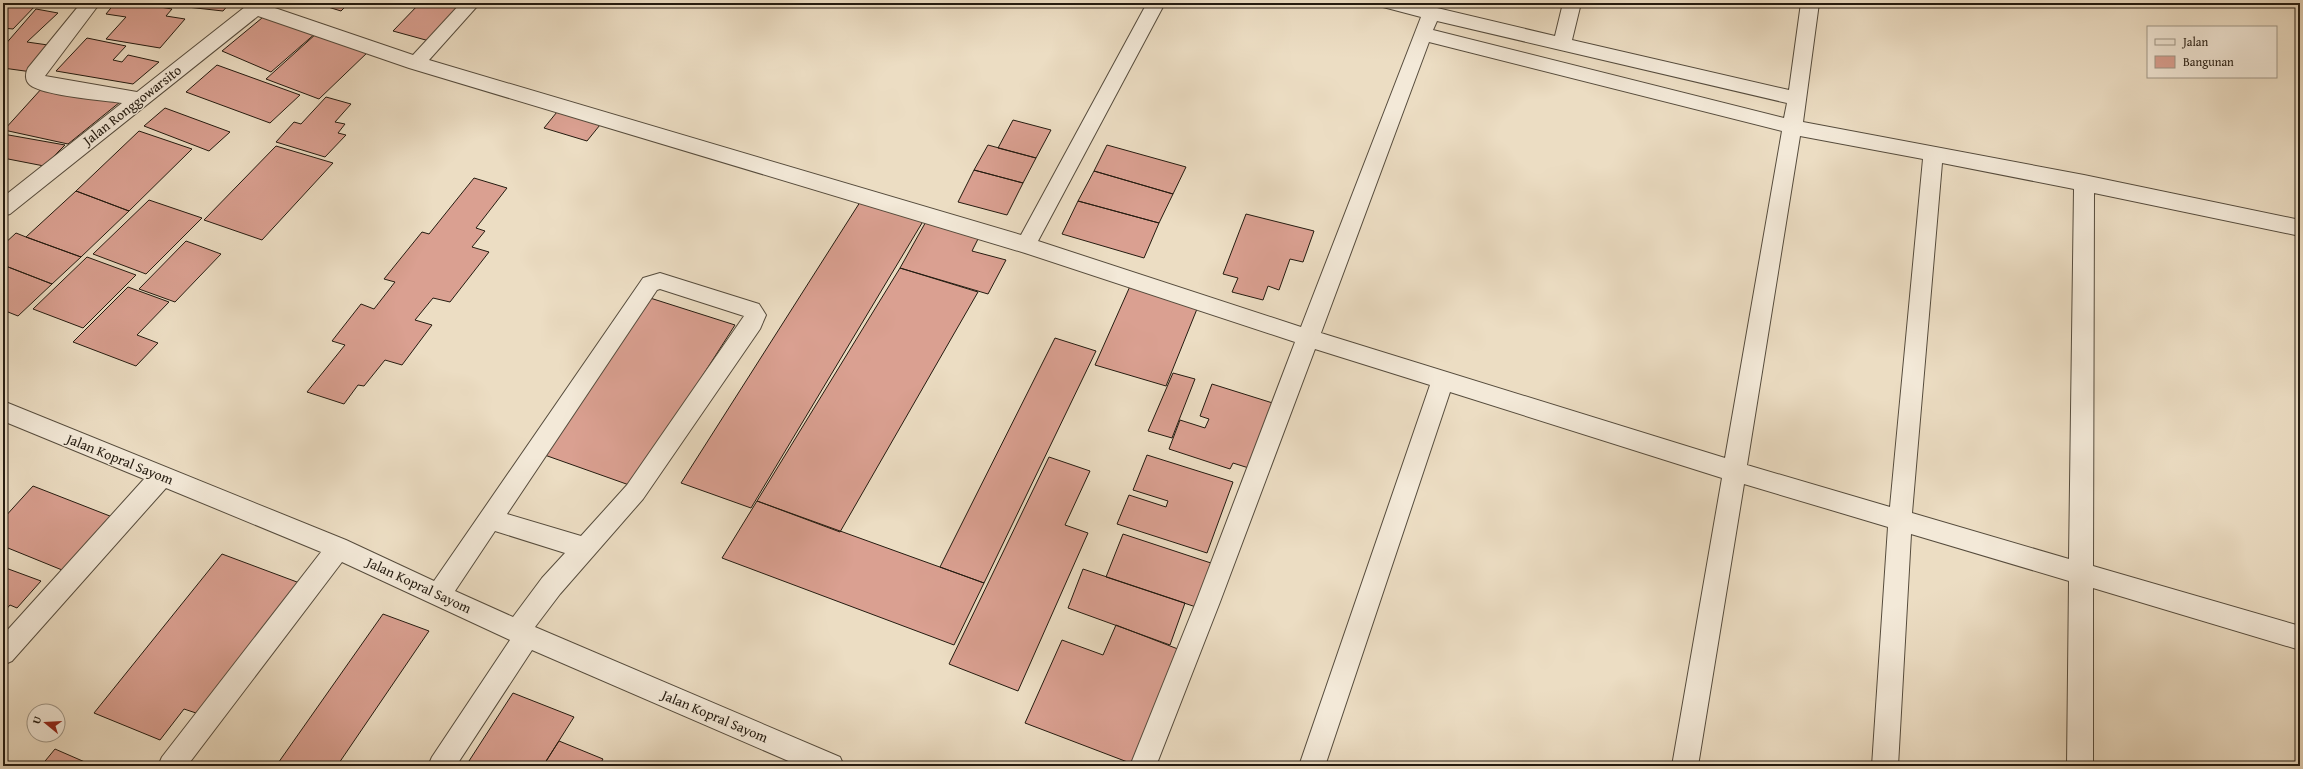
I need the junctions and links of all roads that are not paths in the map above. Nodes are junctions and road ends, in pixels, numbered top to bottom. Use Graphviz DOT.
graph roads {
  1 [pos="91,3"];
  2 [pos="471,3"];
  3 [pos="1156,3"];
  4 [pos="1389,3"];
  5 [pos="1572,3"];
  6 [pos="1810,3"];
  7 [pos="258,6"];
  8 [pos="1439,10"];
  9 [pos="1424,34"];
  10 [pos="1562,44"];
  11 [pos="416,63"];
  12 [pos="141,99"];
  13 [pos="1797,99"];
  14 [pos="1792,127"];
  15 [pos="1933,153"];
  16 [pos="2084,183"];
  17 [pos="3,208"];
  18 [pos="2300,228"];
  19 [pos="1026,245"];
  20 [pos="1309,338"];
  21 [pos="1443,380"];
  22 [pos="3,412"];
  23 [pos="1733,471"];
  24 [pos="162,476"];
  25 [pos="490,519"];
  26 [pos="1900,521"];
  27 [pos="338,548"];
  28 [pos="586,548"];
  29 [pos="2082,572"];
  30 [pos="439,594"];
  31 [pos="522,633"];
  32 [pos="2300,638"];
  33 [pos="3,653"];
  34 [pos="171,766"];
  35 [pos="441,766"];
  36 [pos="831,766"];
  37 [pos="1143,766"];
  38 [pos="1312,766"];
  39 [pos="1685,766"];
  40 [pos="1885,766"];
  41 [pos="2080,766"];
  1 -- 12 [label="street"];
  2 -- 11 [label="street"];
  3 -- 19 [label="street"];
  4 -- 8 [label="street"];
  5 -- 10 [label="street"];
  6 -- 13 [label="street"];
  7 -- 11 [label="street"];
  7 -- 12 [label="street, Jalan Ronggowarsito"];
  8 -- 9 [label="street"];
  8 -- 10 [label="street"];
  9 -- 14 [label="street"];
  9 -- 20 [label="street"];
  10 -- 13 [label="street"];
  11 -- 19 [label="street"];
  12 -- 17 [label="street, Jalan Ronggowarsito"];
  13 -- 14 [label="street"];
  14 -- 15 [label="street"];
  14 -- 23 [label="street"];
  15 -- 16 [label="street"];
  15 -- 26 [label="street"];
  16 -- 18 [label="street"];
  16 -- 29 [label="street"];
  19 -- 20 [label="street"];
  20 -- 21 [label="street"];
  20 -- 37 [label="street"];
  21 -- 23 [label="street"];
  21 -- 38 [label="street"];
  22 -- 24 [label="street, Jalan Kopral Sayom"];
  23 -- 26 [label="street"];
  23 -- 39 [label="street"];
  24 -- 27 [label="street, Jalan Kopral Sayom"];
  24 -- 33 [label="street"];
  25 -- 28 [label="street"];
  25 -- 28 [label="street"];
  25 -- 30 [label="street"];
  26 -- 29 [label="street"];
  26 -- 40 [label="street"];
  27 -- 30 [label="street, Jalan Kopral Sayom"];
  27 -- 34 [label="street"];
  28 -- 31 [label="street"];
  29 -- 32 [label="street"];
  29 -- 41 [label="street"];
  30 -- 31 [label="street, Jalan Kopral Sayom"];
  31 -- 35 [label="street"];
  31 -- 36 [label="street, Jalan Kopral Sayom"];
}
